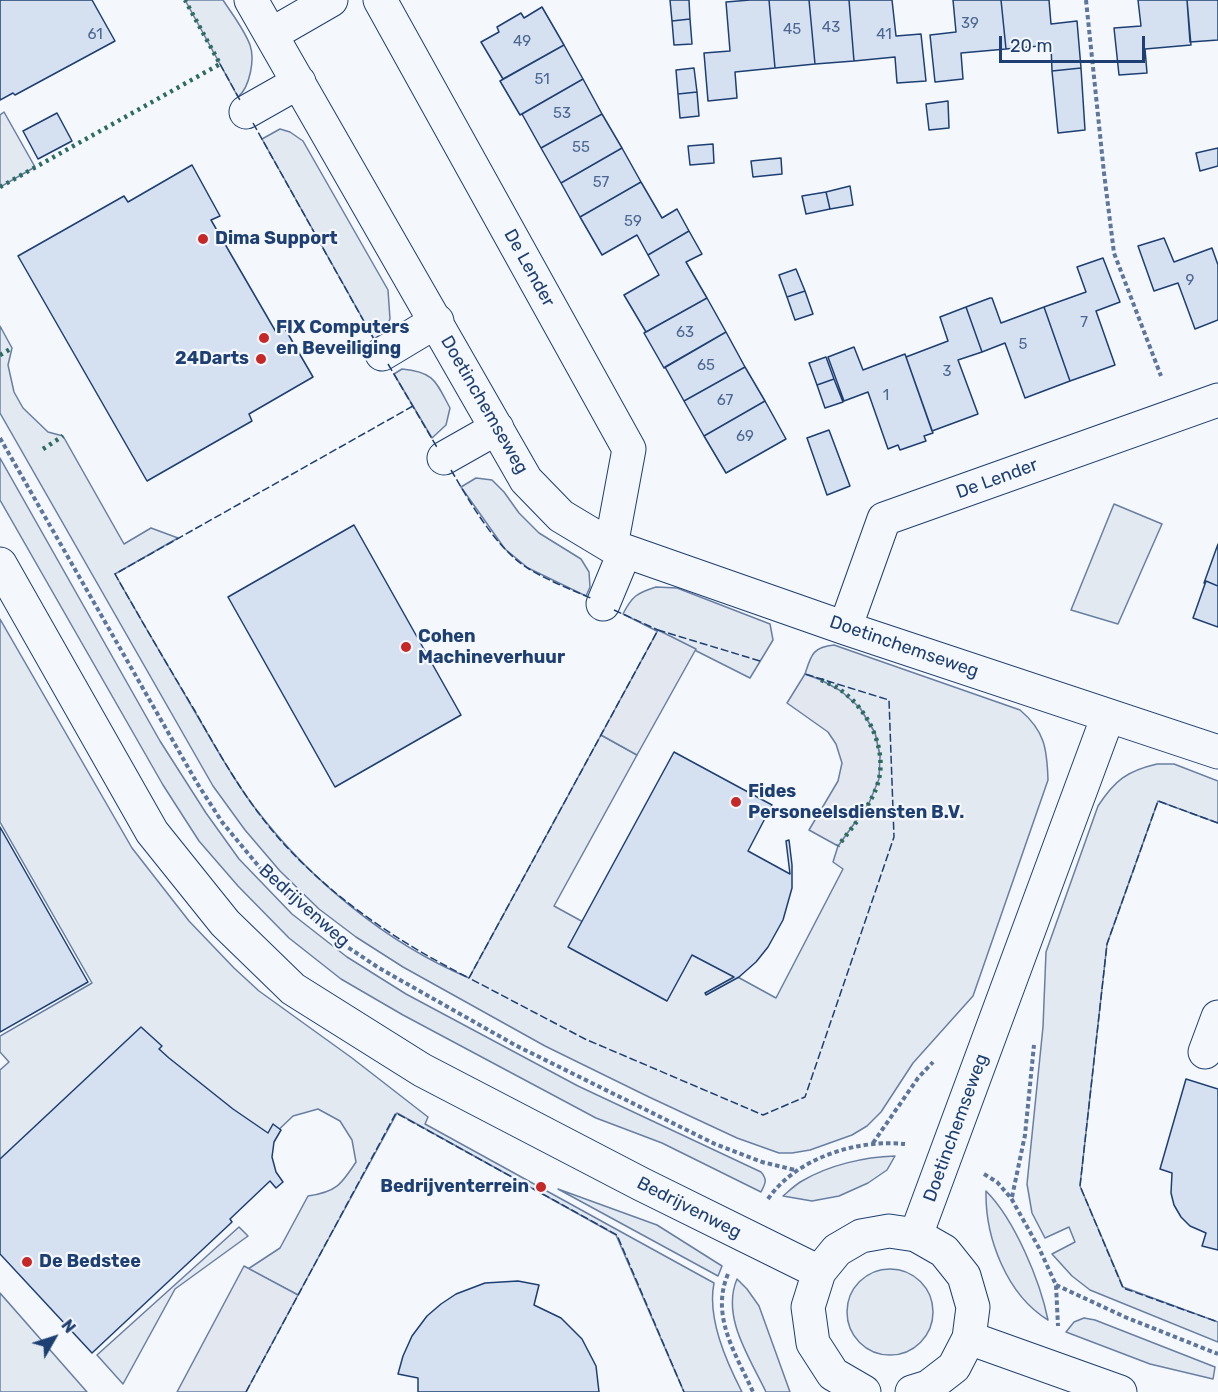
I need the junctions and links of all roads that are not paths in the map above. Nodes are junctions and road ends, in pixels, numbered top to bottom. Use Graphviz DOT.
graph roads {
  1 [pos="251,0"];
  2 [pos="331,0"];
  3 [pos="380,0"];
  4 [pos="272,34"];
  5 [pos="300,82"];
  6 [pos="246,112"];
  7 [pos="436,321"];
  8 [pos="382,354"];
  9 [pos="1218,400"];
  10 [pos="497,428"];
  11 [pos="444,458"];
  12 [pos="618,549"];
  13 [pos="0,564"];
  14 [pos="603,604"];
  15 [pos="845,628"];
  16 [pos="1108,716"];
  17 [pos="1218,752"];
  18 [pos="1218,1017"];
  19 [pos="1205,1052"];
  20 [pos="916,1236"];
  21 [pos="819,1272"];
  22 [pos="969,1338"];
  23 [pos="864,1392"];
  24 [pos="912,1392"];
  25 [pos="1120,1392"];
  1 -- 4 [label="street, Doetinchemseweg"];
  2 -- 4 [label="street"];
  3 -- 12 [label="street, De Lender"];
  4 -- 5 [label="street, Doetinchemseweg"];
  5 -- 6 [label="street"];
  5 -- 7 [label="street, Doetinchemseweg"];
  7 -- 8 [label="street"];
  7 -- 10 [label="street, Doetinchemseweg"];
  9 -- 15 [label="street, De Lender"];
  10 -- 11 [label="street"];
  10 -- 12 [label="street, Doetinchemseweg"];
  12 -- 14 [label="street, De Lender"];
  12 -- 15 [label="street, Doetinchemseweg"];
  13 -- 21 [label="street, Bedrijvenweg"];
  15 -- 16 [label="street, Doetinchemseweg"];
  16 -- 17 [label="street, Doetinchemseweg"];
  16 -- 20 [label="street, Doetinchemseweg"];
  18 -- 19 [label="street"];
  20 -- 21 [label="street"];
  20 -- 22 [label="street"];
  21 -- 23 [label="street"];
  22 -- 24 [label="street"];
  22 -- 25 [label="street"];
}
